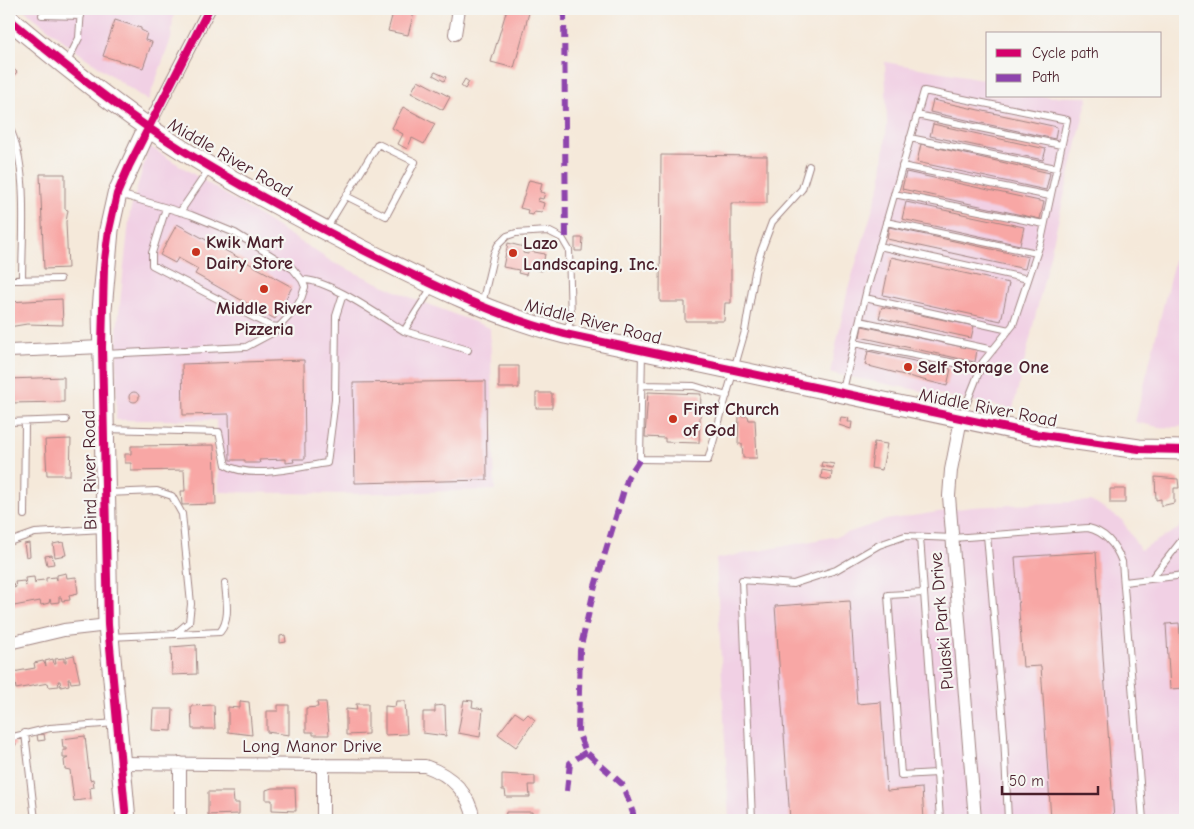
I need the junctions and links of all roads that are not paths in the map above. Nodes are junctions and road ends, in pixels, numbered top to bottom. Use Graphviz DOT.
graph roads {
  1 [pos="209,9"];
  2 [pos="459,9"];
  3 [pos="81,12"];
  4 [pos="42,14"];
  5 [pos="9,19"];
  6 [pos="455,34"];
  7 [pos="65,65"];
  8 [pos="917,114"];
  9 [pos="9,127"];
  10 [pos="148,127"];
  11 [pos="910,138"];
  12 [pos="1061,145"];
  13 [pos="211,166"];
  14 [pos="809,166"];
  15 [pos="902,166"];
  16 [pos="1056,168"];
  17 [pos="118,194"];
  18 [pos="894,194"];
  19 [pos="346,196"];
  20 [pos="1050,196"];
  21 [pos="166,208"];
  22 [pos="180,212"];
  23 [pos="886,222"];
  24 [pos="1044,224"];
  25 [pos="325,230"];
  26 [pos="879,246"];
  27 [pos="1037,253"];
  28 [pos="60,279"];
  29 [pos="1028,279"];
  30 [pos="9,280"];
  31 [pos="22,280"];
  32 [pos="302,280"];
  33 [pos="433,286"];
  34 [pos="343,294"];
  35 [pos="865,298"];
  36 [pos="482,305"];
  37 [pos="860,321"];
  38 [pos="279,327"];
  39 [pos="1009,330"];
  40 [pos="404,331"];
  41 [pos="565,334"];
  42 [pos="854,343"];
  43 [pos="468,350"];
  44 [pos="642,350"];
  45 [pos="993,350"];
  46 [pos="9,351"];
  47 [pos="103,351"];
  48 [pos="980,368"];
  49 [pos="734,370"];
  50 [pos="642,384"];
  51 [pos="842,393"];
  52 [pos="727,396"];
  53 [pos="961,419"];
  54 [pos="66,420"];
  55 [pos="9,422"];
  56 [pos="25,422"];
  57 [pos="104,429"];
  58 [pos="1185,450"];
  59 [pos="105,493"];
  60 [pos="24,515"];
  61 [pos="106,528"];
  62 [pos="987,535"];
  63 [pos="1185,536"];
  64 [pos="920,537"];
  65 [pos="953,538"];
  66 [pos="9,542"];
  67 [pos="1185,575"];
  68 [pos="1152,578"];
  69 [pos="1124,582"];
  70 [pos="225,583"];
  71 [pos="924,593"];
  72 [pos="108,631"];
  73 [pos="175,634"];
  74 [pos="9,642"];
  75 [pos="117,723"];
  76 [pos="25,733"];
  77 [pos="9,738"];
  78 [pos="121,763"];
  79 [pos="180,763"];
  80 [pos="323,764"];
  81 [pos="937,773"];
  82 [pos="35,820"];
  83 [pos="126,820"];
  84 [pos="180,820"];
  85 [pos="323,820"];
  86 [pos="474,820"];
  87 [pos="752,820"];
  88 [pos="940,820"];
  89 [pos="975,820"];
  90 [pos="1008,820"];
  91 [pos="1143,820"];
  1 -- 10 [label="street"];
  2 -- 6 [label="street"];
  3 -- 4 [label="lane"];
  3 -- 7 [label="lane"];
  5 -- 7 [label="street, Middle River Road"];
  7 -- 10 [label="street, Middle River Road"];
  8 -- 11 [label="lane"];
  8 -- 12 [label="lane"];
  8 -- 12 [label="lane"];
  9 -- 31 [label="lane"];
  10 -- 13 [label="street, Middle River Road"];
  10 -- 17 [label="street, Bird River Road"];
  11 -- 15 [label="lane"];
  11 -- 16 [label="lane"];
  12 -- 16 [label="lane"];
  13 -- 22 [label="lane"];
  13 -- 25 [label="street, Middle River Road"];
  14 -- 49 [label="lane"];
  15 -- 18 [label="lane"];
  15 -- 20 [label="lane"];
  16 -- 20 [label="lane"];
  17 -- 21 [label="lane"];
  17 -- 47 [label="street, Bird River Road"];
  18 -- 23 [label="lane"];
  18 -- 24 [label="lane"];
  19 -- 19 [label="lane"];
  19 -- 25 [label="lane"];
  20 -- 24 [label="lane"];
  21 -- 22 [label="lane"];
  21 -- 38 [label="lane"];
  22 -- 32 [label="lane"];
  23 -- 26 [label="lane"];
  23 -- 27 [label="lane"];
  24 -- 27 [label="lane"];
  25 -- 33 [label="street, Middle River Road"];
  26 -- 29 [label="lane"];
  26 -- 35 [label="lane"];
  27 -- 29 [label="lane"];
  28 -- 31 [label="lane"];
  29 -- 39 [label="lane"];
  30 -- 31 [label="lane"];
  32 -- 34 [label="lane"];
  32 -- 38 [label="lane"];
  33 -- 36 [label="street, Middle River Road"];
  33 -- 40 [label="lane"];
  34 -- 40 [label="lane"];
  34 -- 57 [label="lane"];
  35 -- 37 [label="lane"];
  35 -- 39 [label="lane"];
  36 -- 41 [label="street, Middle River Road"];
  36 -- 41 [label="lane"];
  37 -- 42 [label="lane"];
  37 -- 45 [label="lane"];
  38 -- 47 [label="lane"];
  39 -- 45 [label="lane"];
  40 -- 43 [label="lane"];
  41 -- 44 [label="street, Middle River Road"];
  42 -- 48 [label="lane"];
  42 -- 51 [label="lane"];
  44 -- 49 [label="street, Middle River Road"];
  44 -- 50 [label="lane"];
  45 -- 48 [label="lane"];
  46 -- 47 [label="street"];
  47 -- 57 [label="street, Bird River Road"];
  48 -- 53 [label="lane"];
  49 -- 51 [label="street, Middle River Road"];
  49 -- 52 [label="lane"];
  50 -- 52 [label="lane"];
  50 -- 52 [label="lane"];
  51 -- 53 [label="street, Middle River Road"];
  53 -- 58 [label="street, Middle River Road"];
  53 -- 65 [label="street, Pulaski Park Drive"];
  54 -- 56 [label="lane"];
  55 -- 56 [label="lane"];
  56 -- 60 [label="lane"];
  57 -- 59 [label="street, Bird River Road"];
  59 -- 61 [label="street, Bird River Road"];
  59 -- 73 [label="lane"];
  61 -- 66 [label="lane"];
  61 -- 72 [label="street, Bird River Road"];
  62 -- 65 [label="lane"];
  62 -- 69 [label="lane"];
  62 -- 90 [label="lane"];
  63 -- 68 [label="lane"];
  64 -- 65 [label="lane"];
  64 -- 71 [label="lane"];
  64 -- 87 [label="lane"];
  65 -- 89 [label="street, Pulaski Park Drive"];
  67 -- 68 [label="lane"];
  68 -- 69 [label="lane"];
  69 -- 91 [label="lane"];
  70 -- 73 [label="lane"];
  71 -- 81 [label="lane"];
  71 -- 81 [label="lane"];
  72 -- 73 [label="lane"];
  72 -- 74 [label="street"];
  72 -- 75 [label="street, Bird River Road"];
  75 -- 76 [label="lane"];
  75 -- 78 [label="street, Bird River Road"];
  76 -- 77 [label="lane"];
  76 -- 82 [label="lane"];
  78 -- 79 [label="street, Long Manor Drive"];
  78 -- 83 [label="street, Bird River Road"];
  79 -- 80 [label="street, Long Manor Drive"];
  79 -- 84 [label="street"];
  80 -- 85 [label="street"];
  80 -- 86 [label="street, Long Manor Drive"];
  81 -- 88 [label="lane"];
}
